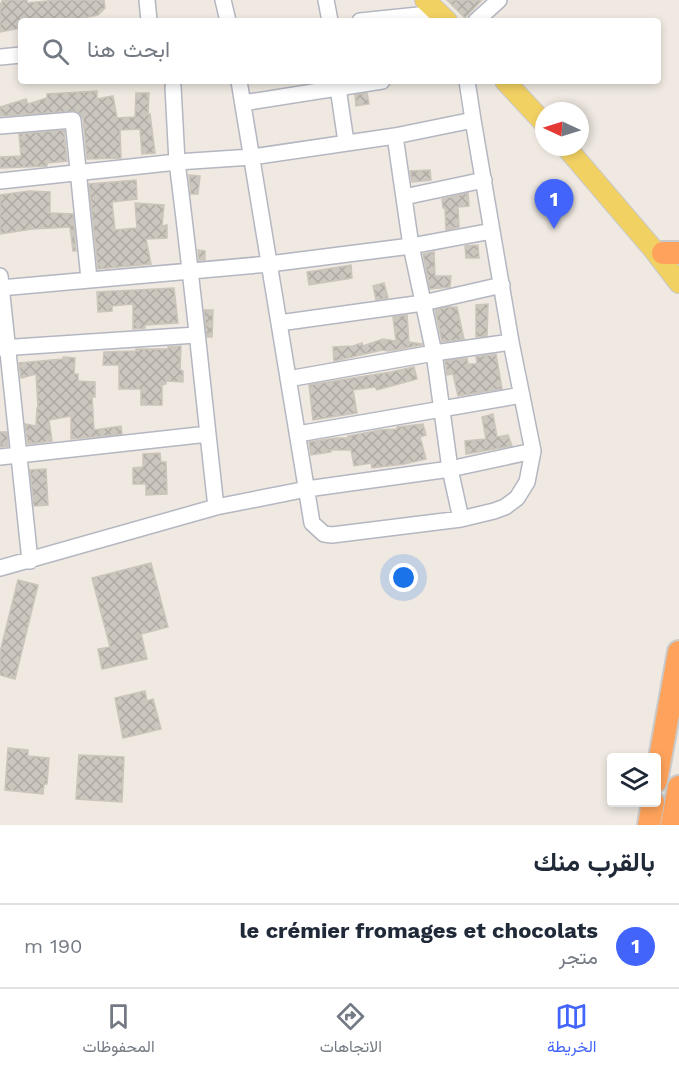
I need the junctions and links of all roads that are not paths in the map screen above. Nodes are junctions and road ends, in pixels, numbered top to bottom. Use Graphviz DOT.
graph roads {
  1 [pos="147,0"];
  2 [pos="223,0"];
  3 [pos="326,0"];
  4 [pos="499,0"];
  5 [pos="437,11"];
  6 [pos="148,18"];
  7 [pos="227,18"];
  8 [pos="329,18"];
  9 [pos="383,18"];
  10 [pos="479,18"];
  11 [pos="18,55"];
  12 [pos="0,57"];
  13 [pos="240,84"];
  14 [pos="467,84"];
  15 [pos="508,84"];
  16 [pos="338,85"];
  17 [pos="173,87"];
  18 [pos="243,103"];
  19 [pos="535,113"];
  20 [pos="473,120"];
  21 [pos="0,126"];
  22 [pos="395,136"];
  23 [pos="346,142"];
  24 [pos="575,156"];
  25 [pos="252,157"];
  26 [pos="177,162"];
  27 [pos="77,172"];
  28 [pos="484,180"];
  29 [pos="0,181"];
  30 [pos="404,196"];
  31 [pos="492,231"];
  32 [pos="411,246"];
  33 [pos="669,254"];
  34 [pos="270,264"];
  35 [pos="191,270"];
  36 [pos="89,279"];
  37 [pos="679,283"];
  38 [pos="0,284"];
  39 [pos="502,285"];
  40 [pos="423,303"];
  41 [pos="279,323"];
  42 [pos="196,335"];
  43 [pos="512,342"];
  44 [pos="3,348"];
  45 [pos="434,353"];
  46 [pos="288,379"];
  47 [pos="522,395"];
  48 [pos="441,409"];
  49 [pos="208,434"];
  50 [pos="298,434"];
  51 [pos="533,450"];
  52 [pos="18,455"];
  53 [pos="0,457"];
  54 [pos="450,469"];
  55 [pos="307,489"];
  56 [pos="216,507"];
  57 [pos="461,519"];
  58 [pos="30,561"];
  59 [pos="0,568"];
  60 [pos="679,652"];
  61 [pos="661,758"];
  62 [pos="679,787"];
  63 [pos="652,807"];
  64 [pos="649,825"];
  65 [pos="672,825"];
  1 -- 6 [label="street"];
  2 -- 7 [label="street"];
  3 -- 8 [label="street"];
  4 -- 10 [label="street"];
  5 -- 9 [label="street"];
  11 -- 12 [label="street"];
  13 -- 18 [label="street"];
  14 -- 20 [label="street"];
  15 -- 19 [label="main road"];
  16 -- 18 [label="street"];
  16 -- 23 [label="street"];
  17 -- 26 [label="street"];
  18 -- 25 [label="street"];
  20 -- 22 [label="street"];
  20 -- 28 [label="street"];
  21 -- 27 [label="street"];
  22 -- 23 [label="street"];
  22 -- 30 [label="street"];
  23 -- 25 [label="street"];
  24 -- 33 [label="main road"];
  25 -- 26 [label="street"];
  25 -- 34 [label="street"];
  26 -- 27 [label="street"];
  26 -- 35 [label="street"];
  27 -- 29 [label="street"];
  27 -- 36 [label="street"];
  28 -- 30 [label="street"];
  28 -- 31 [label="street"];
  30 -- 32 [label="street"];
  31 -- 32 [label="street"];
  31 -- 39 [label="street"];
  32 -- 34 [label="street"];
  32 -- 40 [label="street"];
  33 -- 37 [label="main road"];
  34 -- 35 [label="street"];
  34 -- 41 [label="street"];
  35 -- 36 [label="street"];
  35 -- 42 [label="street"];
  36 -- 38 [label="street"];
  38 -- 44 [label="street"];
  39 -- 40 [label="street"];
  39 -- 43 [label="street"];
  40 -- 41 [label="street"];
  40 -- 45 [label="street"];
  41 -- 46 [label="street"];
  42 -- 44 [label="street"];
  42 -- 49 [label="street"];
  43 -- 45 [label="street"];
  43 -- 47 [label="street"];
  44 -- 52 [label="street"];
  45 -- 46 [label="street"];
  45 -- 48 [label="street"];
  46 -- 50 [label="street"];
  47 -- 48 [label="street"];
  47 -- 51 [label="street"];
  48 -- 50 [label="street"];
  48 -- 54 [label="street"];
  49 -- 52 [label="street"];
  49 -- 56 [label="street"];
  50 -- 55 [label="street"];
  51 -- 54 [label="street"];
  51 -- 57 [label="street"];
  52 -- 53 [label="street"];
  52 -- 58 [label="street"];
  54 -- 55 [label="street"];
  54 -- 57 [label="street"];
  55 -- 56 [label="street"];
  55 -- 57 [label="street"];
  56 -- 58 [label="street"];
  58 -- 59 [label="street"];
  60 -- 61 [label="highway"];
  62 -- 65 [label="highway"];
  63 -- 64 [label="highway"];
}
